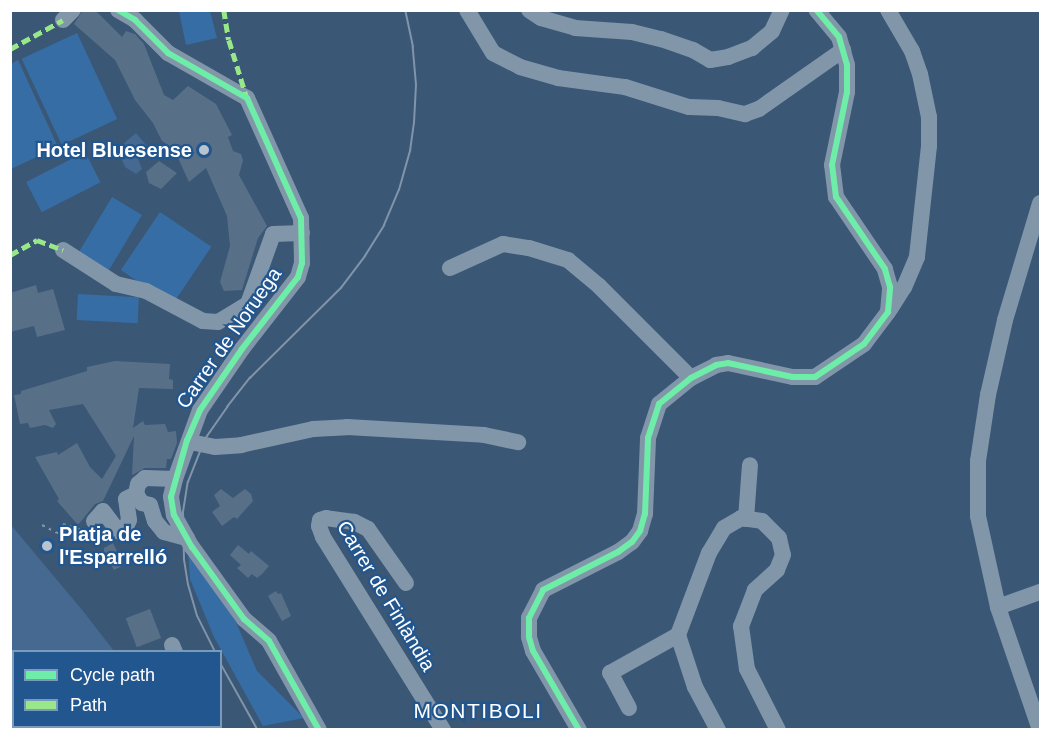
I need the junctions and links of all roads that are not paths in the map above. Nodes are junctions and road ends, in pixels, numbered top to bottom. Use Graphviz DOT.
graph roads {
  1 [pos="118,10"];
  2 [pos="467,10"];
  3 [pos="529,10"];
  4 [pos="782,10"];
  5 [pos="816,10"];
  6 [pos="888,10"];
  7 [pos="843,50"];
  8 [pos="1041,203"];
  9 [pos="302,233"];
  10 [pos="63,250"];
  11 [pos="450,268"];
  12 [pos="888,312"];
  13 [pos="691,378"];
  14 [pos="191,442"];
  15 [pos="518,442"];
  16 [pos="750,465"];
  17 [pos="156,478"];
  18 [pos="175,479"];
  19 [pos="136,494"];
  20 [pos="150,506"];
  21 [pos="746,519"];
  22 [pos="94,521"];
  23 [pos="190,542"];
  24 [pos="406,583"];
  25 [pos="1041,592"];
  26 [pos="998,607"];
  27 [pos="678,635"];
  28 [pos="629,708"];
  29 [pos="319,729"];
  30 [pos="443,729"];
  31 [pos="579,729"];
  32 [pos="718,729"];
  33 [pos="778,729"];
  34 [pos="1040,729"];
  1 -- 9 [label="street, Carrer de Noruega"];
  2 -- 7 [label="street"];
  3 -- 4 [label="street"];
  5 -- 7 [label="street"];
  6 -- 12 [label="street"];
  7 -- 12 [label="street"];
  8 -- 26 [label="street"];
  9 -- 10 [label="street"];
  9 -- 14 [label="street, Carrer de Noruega"];
  11 -- 13 [label="street"];
  12 -- 13 [label="street"];
  13 -- 31 [label="street"];
  14 -- 15 [label="street, bridge"];
  14 -- 18 [label="street, Carrer de Noruega"];
  16 -- 21 [label="street"];
  17 -- 18 [label="street"];
  17 -- 19 [label="street"];
  17 -- 20 [label="street"];
  18 -- 23 [label="street, Carrer de Noruega, bridge"];
  19 -- 20 [label="street"];
  19 -- 22 [label="street"];
  20 -- 23 [label="street"];
  21 -- 27 [label="street"];
  21 -- 33 [label="street"];
  23 -- 29 [label="street"];
  24 -- 30 [label="street, Carrer de Finlàndia"];
  25 -- 26 [label="street"];
  26 -- 34 [label="street"];
  27 -- 28 [label="street"];
  27 -- 32 [label="street"];
}
